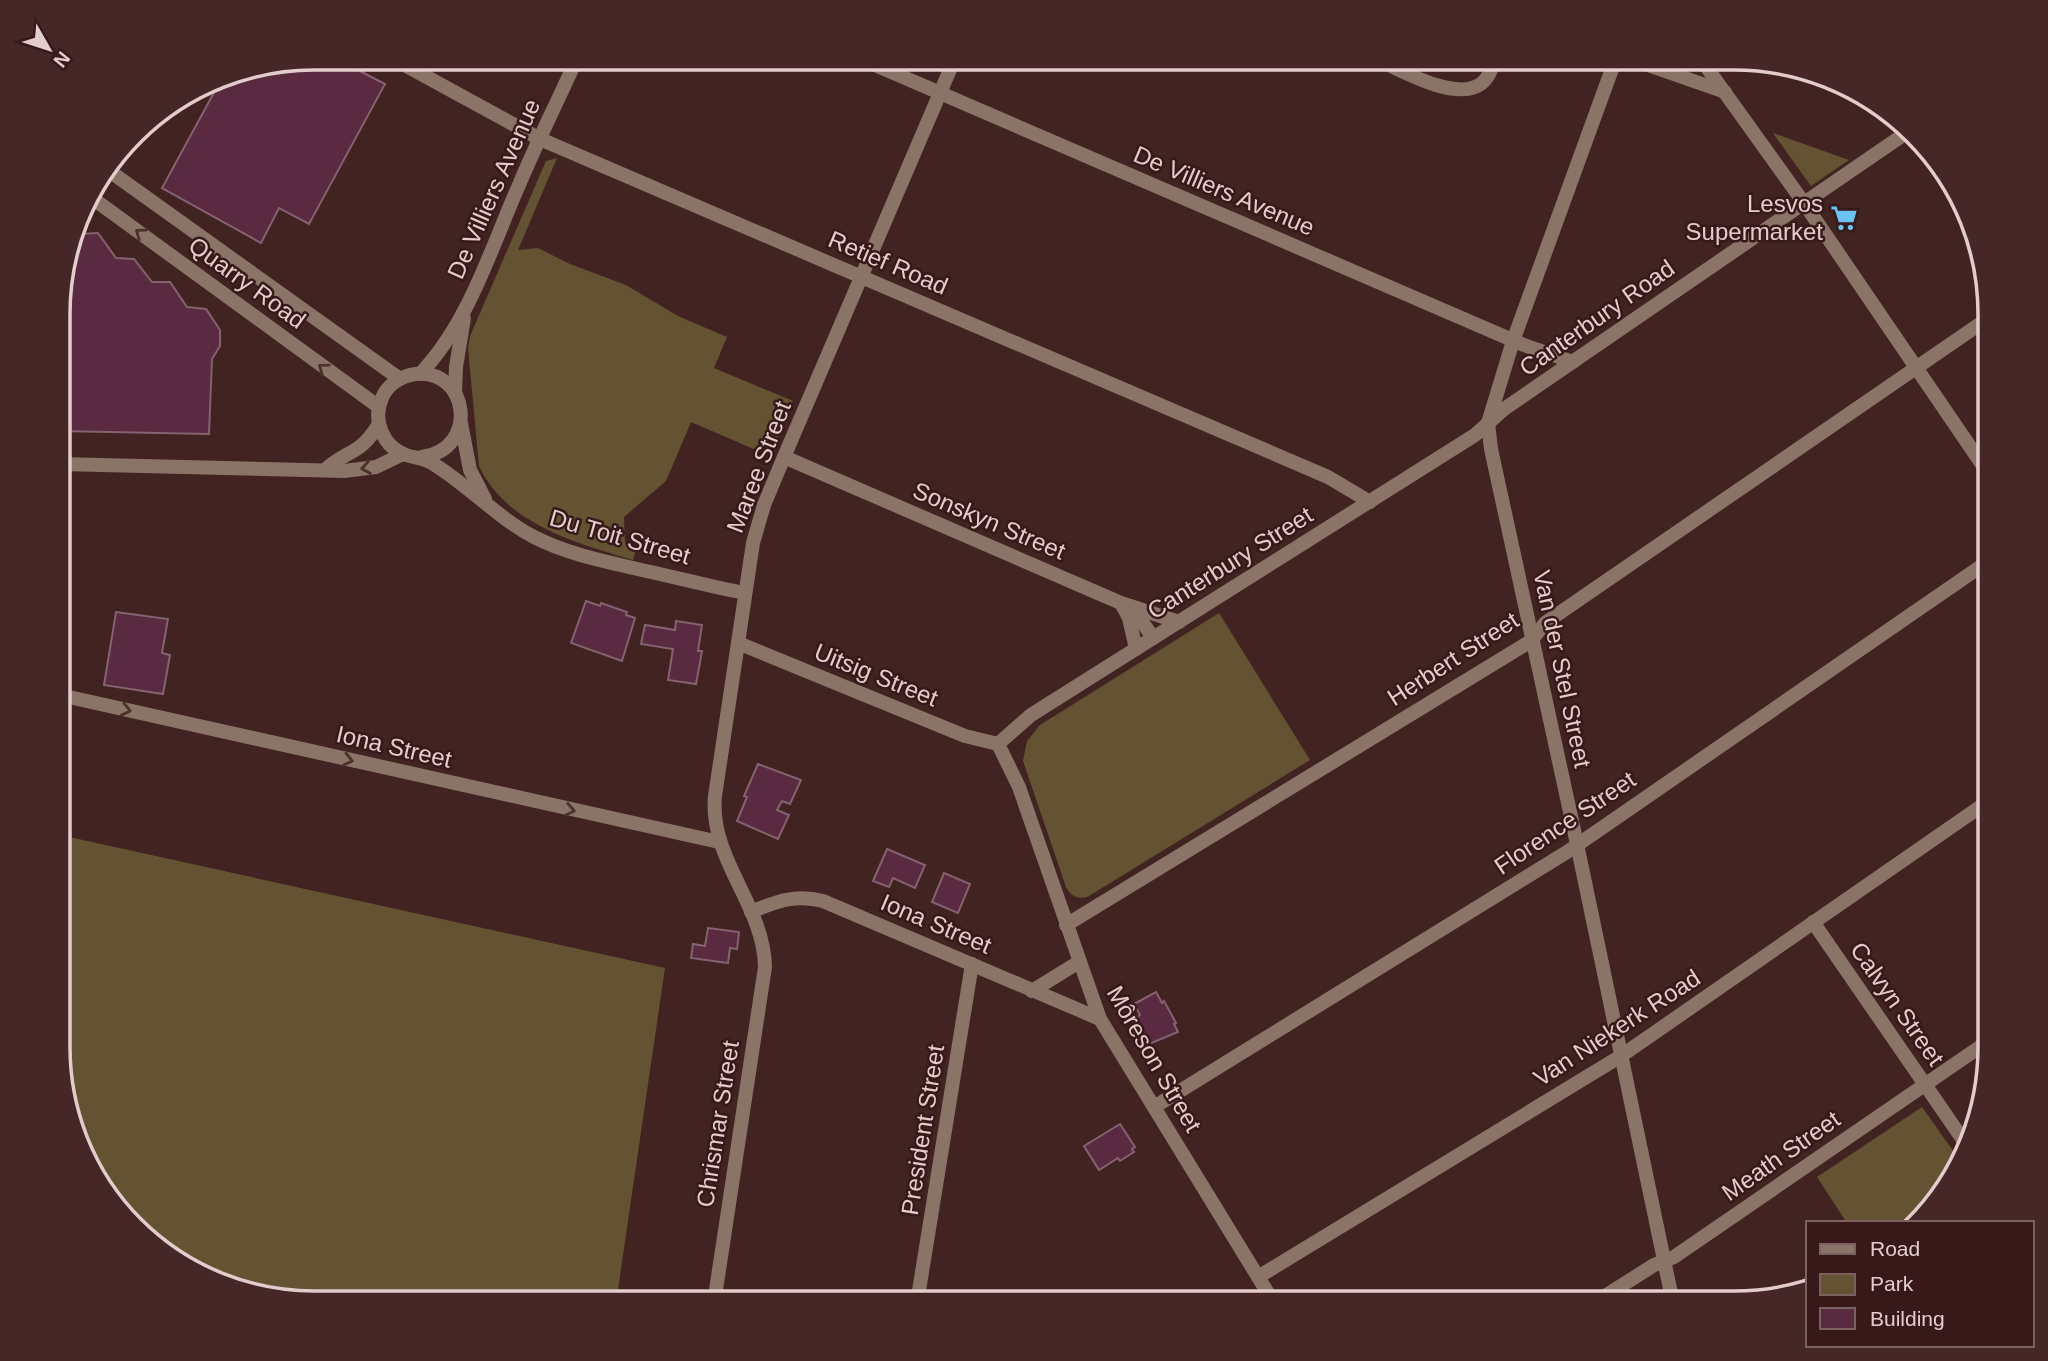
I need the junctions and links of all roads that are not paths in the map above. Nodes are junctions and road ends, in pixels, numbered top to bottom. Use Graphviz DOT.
graph roads {
  1 [pos="1402,70"];
  2 [pos="1491,70"];
  3 [pos="1612,70"];
  4 [pos="1664,70"];
  5 [pos="1709,70"];
  6 [pos="416,71"];
  7 [pos="570,71"];
  8 [pos="888,71"];
  9 [pos="950,71"];
  10 [pos="1726,92"];
  11 [pos="940,93"];
  12 [pos="1900,136"];
  13 [pos="540,139"];
  14 [pos="114,174"];
  15 [pos="97,202"];
  16 [pos="1804,203"];
  17 [pos="862,277"];
  18 [pos="469,300"];
  19 [pos="1977,326"];
  20 [pos="1513,341"];
  21 [pos="1573,362"];
  22 [pos="1915,368"];
  23 [pos="420,374"];
  24 [pos="400,379"];
  25 [pos="455,393"];
  26 [pos="379,407"];
  27 [pos="461,421"];
  28 [pos="379,424"];
  29 [pos="1488,424"];
  30 [pos="403,454"];
  31 [pos="422,457"];
  32 [pos="784,457"];
  33 [pos="1977,457"];
  34 [pos="70,464"];
  35 [pos="326,469"];
  36 [pos="1370,502"];
  37 [pos="490,506"];
  38 [pos="1977,570"];
  39 [pos="745,593"];
  40 [pos="1121,603"];
  41 [pos="1179,622"];
  42 [pos="1153,638"];
  43 [pos="1531,641"];
  44 [pos="738,643"];
  45 [pos="1136,649"];
  46 [pos="70,697"];
  47 [pos="998,744"];
  48 [pos="1977,809"];
  49 [pos="719,842"];
  50 [pos="1577,844"];
  51 [pos="751,912"];
  52 [pos="1813,922"];
  53 [pos="1066,925"];
  54 [pos="764,951"];
  55 [pos="1079,962"];
  56 [pos="972,964"];
  57 [pos="1032,991"];
  58 [pos="1100,1019"];
  59 [pos="1977,1049"];
  60 [pos="1621,1056"];
  61 [pos="1925,1084"];
  62 [pos="1154,1107"];
  63 [pos="1961,1136"];
  64 [pos="1664,1261"];
  65 [pos="1258,1277"];
  66 [pos="1266,1290"];
  67 [pos="1616,1290"];
  68 [pos="1670,1290"];
  69 [pos="716,1291"];
  70 [pos="919,1291"];
  1 -- 2 [label="street"];
  3 -- 20 [label="street, Van der Stel Street"];
  4 -- 10 [label="street"];
  5 -- 10 [label="street"];
  6 -- 13 [label="street, Retief Road"];
  7 -- 13 [label="street, De Villiers Avenue"];
  8 -- 11 [label="street, De Villiers Avenue"];
  9 -- 11 [label="street, Maree Street"];
  10 -- 16 [label="street"];
  11 -- 17 [label="street, Maree Street"];
  11 -- 20 [label="street, De Villiers Avenue"];
  12 -- 16 [label="street, Canterbury Road"];
  13 -- 17 [label="street, Retief Road"];
  13 -- 18 [label="street, De Villiers Avenue"];
  14 -- 24 [label="street, Quarry Road"];
  26 -- 15 [label="street, Quarry Road, one-way"];
  16 -- 21 [label="street, Canterbury Road"];
  16 -- 22 [label="street"];
  17 -- 32 [label="street, Maree Street"];
  17 -- 36 [label="street, Retief Road"];
  18 -- 23 [label="street, De Villiers Avenue"];
  18 -- 25 [label="street, De Villiers Avenue"];
  19 -- 22 [label="street, Herbert Street"];
  20 -- 21 [label="street, De Villiers Avenue"];
  20 -- 29 [label="street, Van der Stel Street"];
  21 -- 29 [label="street, Canterbury Road"];
  22 -- 33 [label="street"];
  22 -- 43 [label="street, Herbert Street"];
  23 -- 24 [label="street"];
  23 -- 25 [label="street"];
  24 -- 26 [label="street"];
  25 -- 27 [label="street"];
  26 -- 28 [label="street"];
  27 -- 31 [label="street"];
  27 -- 37 [label="street, Du Toit Street"];
  28 -- 30 [label="street"];
  28 -- 35 [label="street"];
  29 -- 36 [label="street, Canterbury Street"];
  29 -- 43 [label="street, Van der Stel Street"];
  30 -- 31 [label="street"];
  30 -- 35 [label="street, one-way"];
  31 -- 37 [label="street, Du Toit Street"];
  32 -- 39 [label="street, Maree Street"];
  32 -- 40 [label="street, Sonskyn Street"];
  34 -- 35 [label="street"];
  36 -- 41 [label="street, Canterbury Street"];
  37 -- 39 [label="street, Du Toit Street"];
  38 -- 50 [label="street, Florence Street"];
  39 -- 44 [label="street, Maree Street"];
  40 -- 41 [label="street, Sonskyn Street"];
  40 -- 42 [label="street"];
  40 -- 45 [label="street"];
  41 -- 42 [label="street, Canterbury Street"];
  42 -- 45 [label="street, Canterbury Street"];
  43 -- 50 [label="street, Van der Stel Street"];
  43 -- 53 [label="street, Herbert Street"];
  44 -- 47 [label="street, Uitsig Street"];
  44 -- 49 [label="street, Maree Street"];
  45 -- 47 [label="street, Canterbury Street"];
  46 -- 49 [label="street, Iona Street, one-way"];
  47 -- 53 [label="street, Môreson Street"];
  48 -- 52 [label="street, Van Niekerk Road"];
  49 -- 51 [label="street, Maree Street"];
  50 -- 60 [label="street, Van der Stel Street"];
  50 -- 62 [label="street, Florence Street"];
  51 -- 54 [label="street, Maree Street"];
  51 -- 56 [label="street, Iona Street"];
  52 -- 60 [label="street, Van Niekerk Road"];
  52 -- 61 [label="street, Calvyn Street"];
  53 -- 55 [label="street, Môreson Street"];
  54 -- 69 [label="street, Chrismar Street"];
  55 -- 57 [label="street"];
  55 -- 58 [label="street, Môreson Street"];
  56 -- 57 [label="street, Iona Street"];
  56 -- 70 [label="street, President Street"];
  57 -- 58 [label="street, Iona Street"];
  58 -- 62 [label="street, Môreson Street"];
  59 -- 61 [label="street, Meath Street"];
  60 -- 64 [label="street, Van der Stel Street"];
  60 -- 65 [label="street, Van Niekerk Road"];
  61 -- 63 [label="street, Calvyn Street"];
  61 -- 64 [label="street, Meath Street"];
  62 -- 65 [label="street, Môreson Street"];
  64 -- 67 [label="street, Meath Street"];
  64 -- 68 [label="street, Van der Stel Street"];
  65 -- 66 [label="street, Môreson Street"];
}
